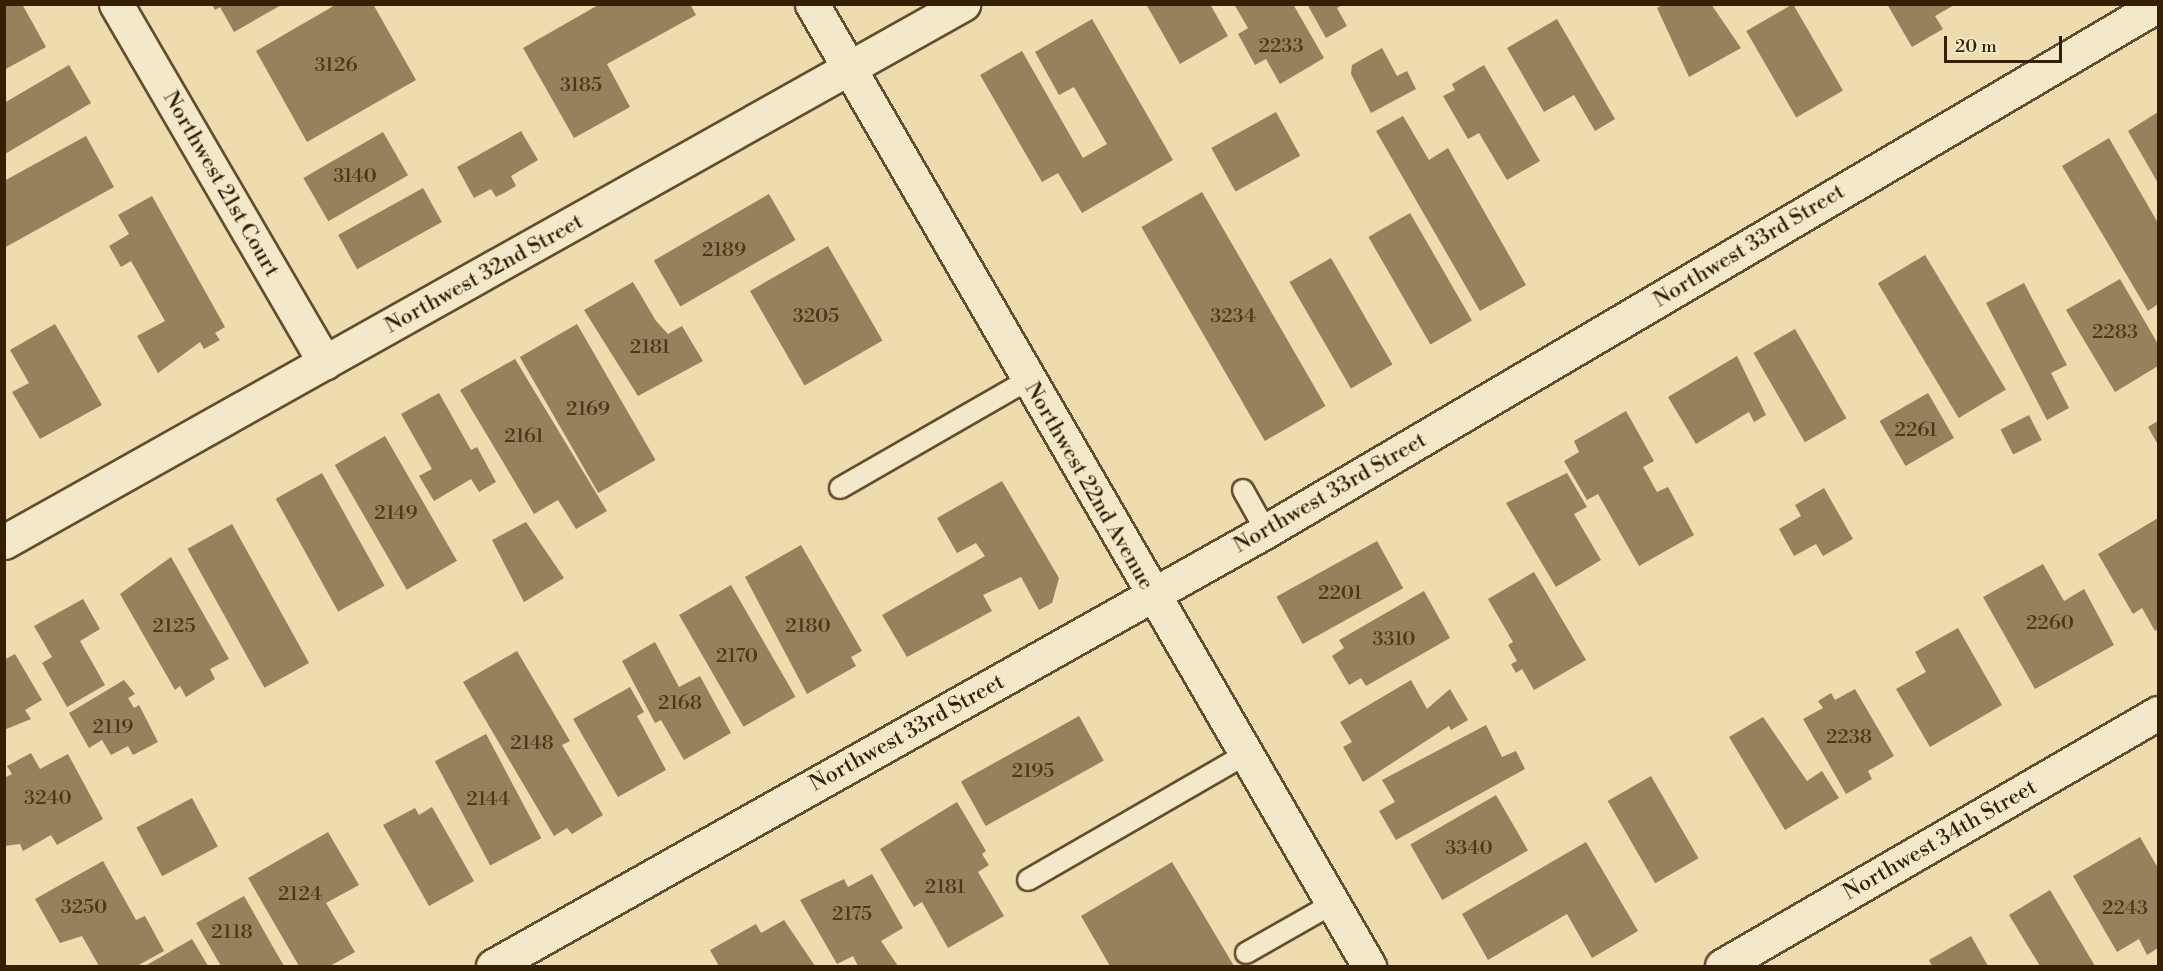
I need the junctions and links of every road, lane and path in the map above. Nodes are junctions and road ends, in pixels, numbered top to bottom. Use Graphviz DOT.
graph roads {
  1 [pos="116,4"];
  2 [pos="812,4"];
  3 [pos="963,4"];
  4 [pos="2158,5"];
  5 [pos="850,71"];
  6 [pos="325,363"];
  7 [pos="1028,381"];
  8 [pos="840,488"];
  9 [pos="1243,490"];
  10 [pos="1266,531"];
  11 [pos="4,542"];
  12 [pos="1152,595"];
  13 [pos="2158,713"];
  14 [pos="1246,754"];
  15 [pos="1028,880"];
  16 [pos="1334,903"];
  17 [pos="1246,953"];
  18 [pos="493,966"];
  19 [pos="1369,966"];
  20 [pos="1722,966"];
  1 -- 6 [label="street, Northwest 21st Court"];
  2 -- 5 [label="street, Northwest 22nd Avenue"];
  3 -- 5 [label="street, Northwest 32nd Street"];
  4 -- 10 [label="street, Northwest 33rd Street"];
  5 -- 6 [label="street, Northwest 32nd Street"];
  5 -- 7 [label="street, Northwest 22nd Avenue"];
  6 -- 11 [label="street, Northwest 32nd Street"];
  7 -- 8 [label="lane"];
  7 -- 12 [label="street, Northwest 22nd Avenue"];
  9 -- 10 [label="lane"];
  10 -- 12 [label="street, Northwest 33rd Street"];
  12 -- 14 [label="street, Northwest 22nd Avenue"];
  12 -- 18 [label="street, Northwest 33rd Street"];
  13 -- 20 [label="street, Northwest 34th Street"];
  14 -- 15 [label="lane"];
  14 -- 16 [label="street, Northwest 22nd Avenue"];
  16 -- 17 [label="lane"];
  16 -- 19 [label="street, Northwest 22nd Avenue"];
}
